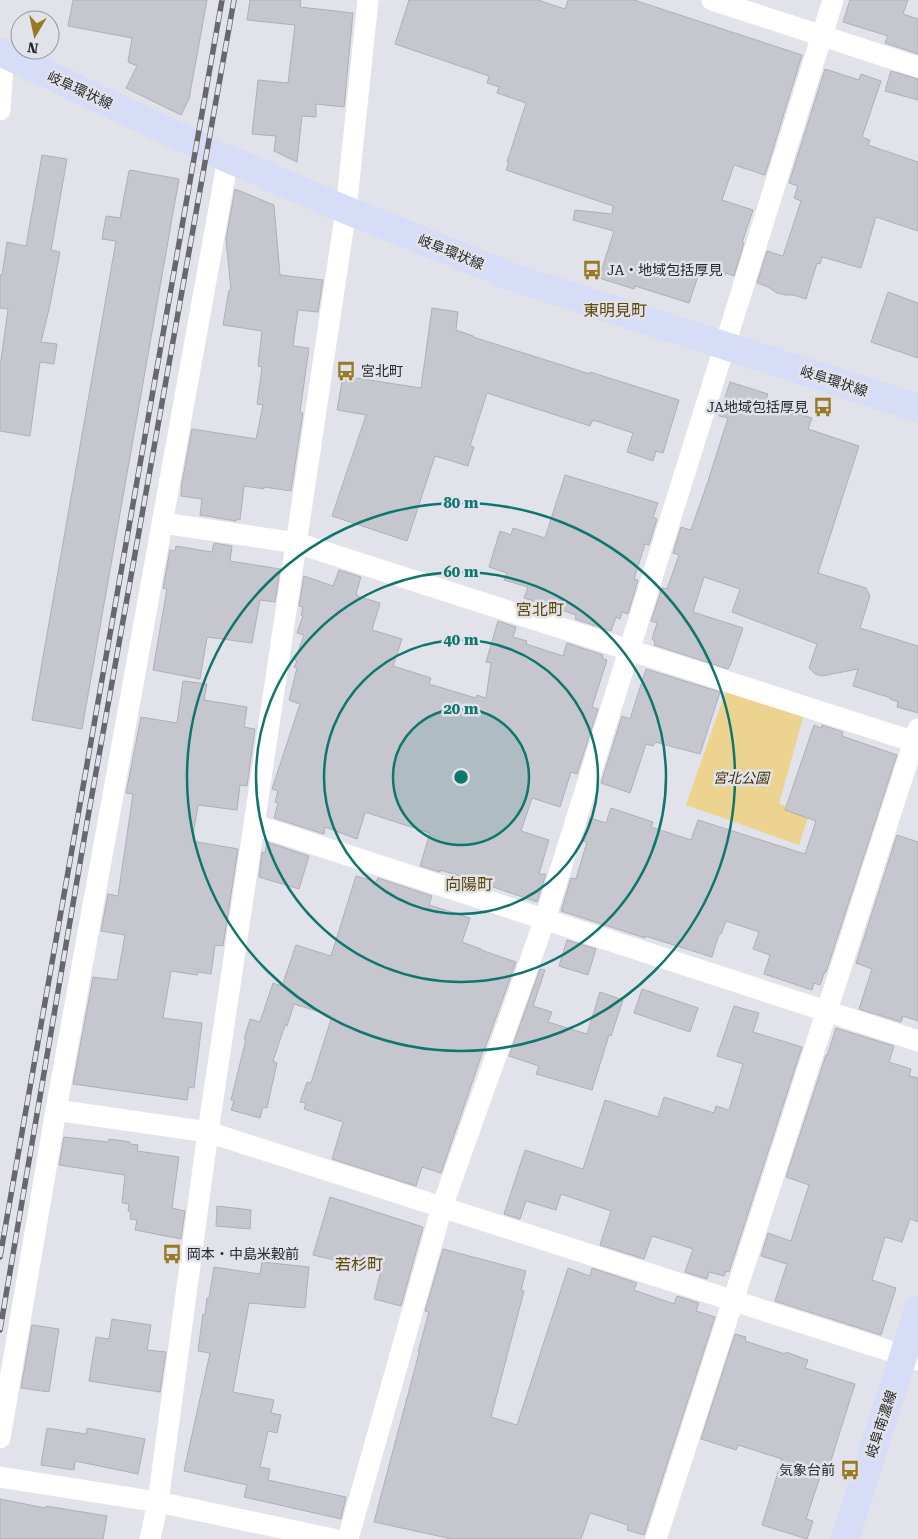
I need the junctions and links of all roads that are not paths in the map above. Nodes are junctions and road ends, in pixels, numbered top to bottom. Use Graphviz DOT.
graph roads {
  1 [pos="368,0"];
  2 [pos="712,0"];
  3 [pos="832,0"];
  4 [pos="820,36"];
  5 [pos="2,53"];
  6 [pos="918,67"];
  7 [pos="0,110"];
  8 [pos="228,159"];
  9 [pos="346,210"];
  10 [pos="724,346"];
  11 [pos="918,408"];
  12 [pos="163,523"];
  13 [pos="297,543"];
  14 [pos="629,650"];
  15 [pos="917,738"];
  16 [pos="255,825"];
  17 [pos="545,919"];
  18 [pos="827,1011"];
  19 [pos="918,1040"];
  20 [pos="56,1110"];
  21 [pos="208,1132"];
  22 [pos="442,1207"];
  23 [pos="733,1301"];
  24 [pos="918,1310"];
  25 [pos="911,1358"];
  26 [pos="0,1438"];
  27 [pos="0,1477"];
  28 [pos="158,1502"];
  29 [pos="150,1539"];
  30 [pos="333,1539"];
  31 [pos="348,1539"];
  32 [pos="656,1539"];
  33 [pos="845,1539"];
  1 -- 9 [label="street"];
  2 -- 4 [label="street"];
  3 -- 4 [label="street"];
  4 -- 6 [label="street"];
  4 -- 10 [label="street"];
  5 -- 7 [label="street"];
  5 -- 8 [label="main road, 岐阜環状線"];
  8 -- 9 [label="main road, 岐阜環状線"];
  8 -- 12 [label="street"];
  9 -- 10 [label="main road, 岐阜環状線"];
  9 -- 13 [label="street"];
  10 -- 11 [label="main road, 岐阜環状線"];
  10 -- 14 [label="street"];
  12 -- 13 [label="street"];
  12 -- 20 [label="street"];
  13 -- 14 [label="street"];
  13 -- 16 [label="street"];
  14 -- 15 [label="street"];
  14 -- 17 [label="street"];
  15 -- 18 [label="street"];
  16 -- 17 [label="street"];
  16 -- 21 [label="street"];
  17 -- 18 [label="street"];
  17 -- 22 [label="street"];
  18 -- 19 [label="street"];
  18 -- 23 [label="street"];
  20 -- 21 [label="street"];
  20 -- 26 [label="street"];
  21 -- 22 [label="street"];
  21 -- 28 [label="street"];
  22 -- 23 [label="street"];
  22 -- 31 [label="street"];
  23 -- 25 [label="street"];
  23 -- 32 [label="street"];
  24 -- 25 [label="main road, 岐阜南濃線"];
  25 -- 33 [label="main road, 岐阜南濃線"];
  27 -- 28 [label="street"];
  28 -- 29 [label="street"];
  28 -- 30 [label="street"];
}
